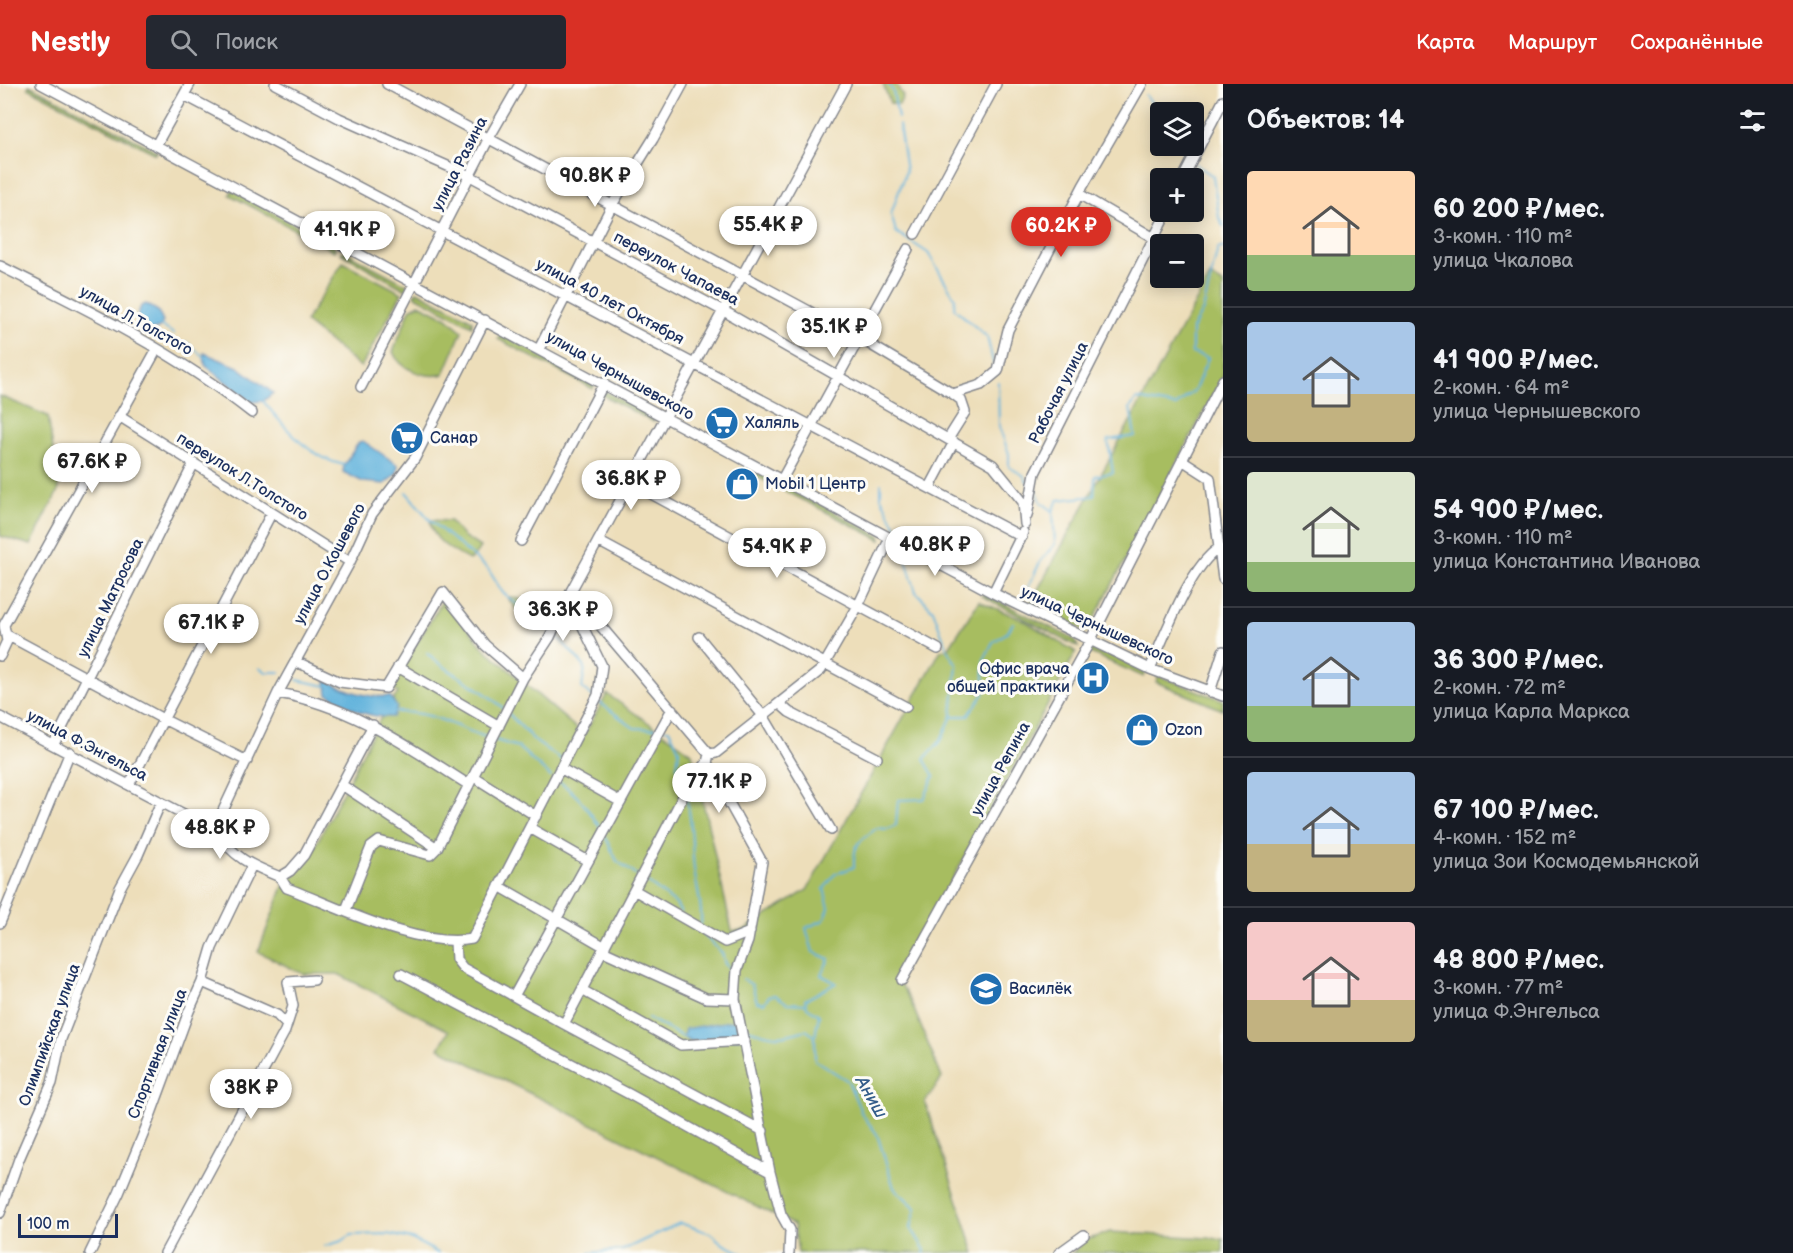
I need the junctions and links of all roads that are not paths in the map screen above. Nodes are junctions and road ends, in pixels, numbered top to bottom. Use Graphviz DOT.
graph roads {
  1 [pos="41,84"];
  2 [pos="190,84"];
  3 [pos="274,84"];
  4 [pos="387,84"];
  5 [pos="520,84"];
  6 [pos="682,84"];
  7 [pos="846,84"];
  8 [pos="996,84"];
  9 [pos="1142,84"];
  10 [pos="184,95"];
  11 [pos="1223,101"];
  12 [pos="489,138"];
  13 [pos="156,145"];
  14 [pos="1188,168"];
  15 [pos="470,176"];
  16 [pos="1079,194"];
  17 [pos="612,205"];
  18 [pos="442,230"];
  19 [pos="915,234"];
  20 [pos="1150,236"];
  21 [pos="594,241"];
  22 [pos="1150,246"];
  23 [pos="908,249"];
  24 [pos="0,267"];
  25 [pos="742,276"];
  26 [pos="414,282"];
  27 [pos="567,296"];
  28 [pos="723,311"];
  29 [pos="485,320"];
  30 [pos="861,339"];
  31 [pos="157,349"];
  32 [pos="539,349"];
  33 [pos="694,363"];
  34 [pos="840,376"];
  35 [pos="1223,380"];
  36 [pos="604,383"];
  37 [pos="361,387"];
  38 [pos="953,394"];
  39 [pos="252,412"];
  40 [pos="119,416"];
  41 [pos="664,417"];
  42 [pos="813,425"];
  43 [pos="951,441"];
  44 [pos="1182,460"];
  45 [pos="193,465"];
  46 [pos="781,481"];
  47 [pos="631,483"];
  48 [pos="930,487"];
  49 [pos="271,514"];
  50 [pos="1025,524"];
  51 [pos="1022,537"];
  52 [pos="890,538"];
  53 [pos="521,541"];
  54 [pos="598,541"];
  55 [pos="1219,548"];
  56 [pos="350,562"];
  57 [pos="1223,579"];
  58 [pos="993,593"];
  59 [pos="570,594"];
  60 [pos="858,606"];
  61 [pos="4,628"];
  62 [pos="699,637"];
  63 [pos="1090,641"];
  64 [pos="938,650"];
  65 [pos="1223,651"];
  66 [pos="0,656"];
  67 [pos="295,661"];
  68 [pos="826,663"];
  69 [pos="398,667"];
  70 [pos="1150,669"];
  71 [pos="88,678"];
  72 [pos="523,678"];
  73 [pos="1210,692"];
  74 [pos="278,693"];
  75 [pos="1223,696"];
  76 [pos="780,704"];
  77 [pos="906,707"];
  78 [pos="672,709"];
  79 [pos="0,717"];
  80 [pos="764,717"];
  81 [pos="162,719"];
  82 [pos="373,725"];
  83 [pos="499,726"];
  84 [pos="54,744"];
  85 [pos="70,752"];
  86 [pos="877,758"];
  87 [pos="708,759"];
  88 [pos="247,761"];
  89 [pos="560,768"];
  90 [pos="472,781"];
  91 [pos="129,785"];
  92 [pos="342,785"];
  93 [pos="161,802"];
  94 [pos="621,802"];
  95 [pos="536,816"];
  96 [pos="530,828"];
  97 [pos="214,830"];
  98 [pos="831,830"];
  99 [pos="437,848"];
  100 [pos="588,861"];
  101 [pos="252,865"];
  102 [pos="280,877"];
  103 [pos="499,886"];
  104 [pos="634,890"];
  105 [pos="346,910"];
  106 [pos="557,919"];
  107 [pos="0,923"];
  108 [pos="750,932"];
  109 [pos="455,942"];
  110 [pos="604,949"];
  111 [pos="401,974"];
  112 [pos="314,980"];
  113 [pos="902,980"];
  114 [pos="202,982"];
  115 [pos="582,990"];
  116 [pos="514,996"];
  117 [pos="735,999"];
  118 [pos="564,1024"];
  119 [pos="287,1025"];
  120 [pos="744,1041"];
  121 [pos="763,1131"];
  122 [pos="770,1172"];
  123 [pos="0,1213"];
  124 [pos="1084,1235"];
  125 [pos="1064,1252"];
  126 [pos="90,1253"];
  127 [pos="165,1253"];
  128 [pos="789,1253"];
  1 -- 13 [label="street, улица Чернышевского"];
  2 -- 10 [label="street"];
  3 -- 15 [label="street, переулок Чапаева"];
  4 -- 12 [label="street"];
  5 -- 12 [label="street, улица Разина"];
  6 -- 17 [label="street"];
  7 -- 25 [label="street"];
  8 -- 19 [label="street"];
  9 -- 16 [label="street"];
  10 -- 13 [label="street"];
  10 -- 18 [label="street, улица 40 лет Октября"];
  11 -- 14 [label="street"];
  12 -- 15 [label="street, улица Разина"];
  12 -- 17 [label="street"];
  13 -- 26 [label="street, улица Чернышевского"];
  15 -- 18 [label="street, улица Разина"];
  15 -- 21 [label="street, переулок Чапаева"];
  16 -- 20 [label="street"];
  16 -- 38 [label="street"];
  17 -- 21 [label="street"];
  17 -- 25 [label="street"];
  18 -- 26 [label="street, улица Разина"];
  18 -- 27 [label="street, улица 40 лет Октября"];
  21 -- 27 [label="street"];
  21 -- 28 [label="street, переулок Чапаева"];
  22 -- 50 [label="street, Рабочая улица"];
  23 -- 30 [label="street"];
  24 -- 31 [label="street, улица Л.Толстого"];
  25 -- 28 [label="street"];
  25 -- 30 [label="street"];
  26 -- 29 [label="street, улица Чернышевского"];
  26 -- 37 [label="street, улица Разина"];
  27 -- 32 [label="street"];
  27 -- 33 [label="street, улица 40 лет Октября"];
  28 -- 33 [label="street"];
  28 -- 34 [label="street, переулок Чапаева"];
  29 -- 32 [label="street, улица Чернышевского"];
  29 -- 56 [label="street, улица О.Кошевого"];
  30 -- 34 [label="street"];
  30 -- 38 [label="street"];
  31 -- 39 [label="street, улица Л.Толстого"];
  31 -- 40 [label="street"];
  32 -- 36 [label="street, улица Чернышевского"];
  33 -- 41 [label="street"];
  33 -- 42 [label="street, улица 40 лет Октября"];
  34 -- 42 [label="street"];
  34 -- 43 [label="street, переулок Чапаева"];
  35 -- 44 [label="street, улица Репина"];
  36 -- 41 [label="street, улица Чернышевского"];
  36 -- 53 [label="street"];
  38 -- 43 [label="street"];
  40 -- 45 [label="street, переулок Л.Толстого"];
  40 -- 61 [label="street"];
  41 -- 46 [label="street, улица Чернышевского"];
  41 -- 47 [label="street"];
  42 -- 46 [label="street"];
  42 -- 48 [label="street, улица 40 лет Октября"];
  43 -- 48 [label="street"];
  43 -- 50 [label="street, переулок Чапаева"];
  44 -- 55 [label="street"];
  44 -- 63 [label="street, улица Репина"];
  45 -- 49 [label="street, переулок Л.Толстого"];
  45 -- 71 [label="street, улица Матросова"];
  46 -- 52 [label="street, улица Чернышевского"];
  47 -- 54 [label="street"];
  47 -- 60 [label="street"];
  48 -- 51 [label="street, улица 40 лет Октября"];
  49 -- 56 [label="street, переулок Л.Толстого"];
  49 -- 81 [label="street"];
  50 -- 51 [label="street, Рабочая улица"];
  51 -- 58 [label="street, Рабочая улица"];
  52 -- 58 [label="street, улица Чернышевского"];
  52 -- 60 [label="street"];
  54 -- 59 [label="street"];
  54 -- 68 [label="street"];
  55 -- 57 [label="street"];
  55 -- 70 [label="street"];
  56 -- 67 [label="street, улица О.Кошевого"];
  58 -- 63 [label="street, улица Чернышевского"];
  59 -- 72 [label="street"];
  59 -- 78 [label="street"];
  59 -- 89 [label="street"];
  60 -- 64 [label="street"];
  60 -- 68 [label="street"];
  61 -- 66 [label="street"];
  61 -- 71 [label="street"];
  62 -- 80 [label="street"];
  63 -- 70 [label="street, улица Чернышевского"];
  63 -- 113 [label="street, улица Репина"];
  65 -- 73 [label="street"];
  67 -- 69 [label="street"];
  67 -- 74 [label="street, улица О.Кошевого"];
  68 -- 76 [label="street"];
  68 -- 77 [label="street"];
  69 -- 72 [label="street"];
  69 -- 83 [label="street"];
  70 -- 73 [label="street, улица Чернышевского"];
  71 -- 81 [label="street"];
  71 -- 84 [label="street, улица Матросова"];
  72 -- 83 [label="street"];
  73 -- 75 [label="street, улица Чернышевского"];
  74 -- 82 [label="street"];
  74 -- 88 [label="street, улица О.Кошевого"];
  76 -- 80 [label="street"];
  76 -- 86 [label="street"];
  78 -- 87 [label="street"];
  78 -- 94 [label="street"];
  79 -- 84 [label="street, улица Ф.Энгельса"];
  80 -- 87 [label="street"];
  80 -- 98 [label="street"];
  81 -- 88 [label="street"];
  81 -- 91 [label="street"];
  82 -- 90 [label="street"];
  82 -- 92 [label="street"];
  83 -- 90 [label="street"];
  84 -- 85 [label="street, улица Ф.Энгельса"];
  85 -- 91 [label="street, улица Ф.Энгельса"];
  85 -- 107 [label="street"];
  87 -- 104 [label="street"];
  87 -- 108 [label="street"];
  88 -- 97 [label="street, улица О.Кошевого"];
  89 -- 94 [label="street"];
  89 -- 95 [label="street"];
  90 -- 95 [label="street"];
  90 -- 99 [label="street"];
  91 -- 93 [label="street, улица Ф.Энгельса"];
  92 -- 99 [label="street"];
  92 -- 102 [label="street"];
  93 -- 97 [label="street, улица Ф.Энгельса"];
  93 -- 123 [label="street, Олимпийская улица"];
  94 -- 100 [label="street"];
  95 -- 96 [label="street"];
  96 -- 100 [label="street"];
  96 -- 103 [label="street"];
  97 -- 101 [label="street, улица Ф.Энгельса"];
  99 -- 105 [label="street"];
  100 -- 106 [label="street"];
  101 -- 102 [label="street, улица Ф.Энгельса"];
  101 -- 114 [label="street, Спортивная улица"];
  102 -- 105 [label="street, улица Ф.Энгельса"];
  103 -- 106 [label="street"];
  103 -- 109 [label="street"];
  104 -- 108 [label="street"];
  104 -- 110 [label="street"];
  105 -- 109 [label="street, улица Ф.Энгельса"];
  106 -- 110 [label="street"];
  106 -- 116 [label="street"];
  108 -- 117 [label="street"];
  109 -- 116 [label="street"];
  110 -- 115 [label="street"];
  110 -- 117 [label="street"];
  111 -- 122 [label="street"];
  112 -- 119 [label="street"];
  114 -- 119 [label="street"];
  114 -- 126 [label="street, Спортивная улица"];
  115 -- 118 [label="street"];
  115 -- 120 [label="street"];
  116 -- 118 [label="street"];
  117 -- 120 [label="street"];
  118 -- 121 [label="street"];
  119 -- 127 [label="street"];
  120 -- 121 [label="street"];
  121 -- 122 [label="street"];
  122 -- 128 [label="street"];
  124 -- 125 [label="street"];
}
